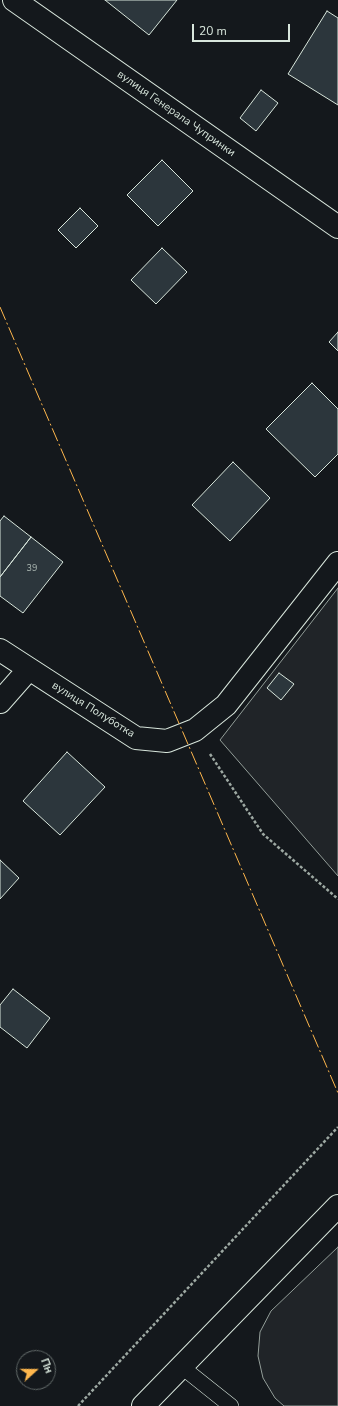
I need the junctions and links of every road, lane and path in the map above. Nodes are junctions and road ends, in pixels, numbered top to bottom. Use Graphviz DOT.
graph roads {
  1 [pos="14,0"];
  2 [pos="338,228"];
  3 [pos="338,563"];
  4 [pos="0,650"];
  5 [pos="29,669"];
  6 [pos="0,702"];
  7 [pos="195,730"];
  8 [pos="338,899"];
  9 [pos="338,1127"];
  10 [pos="338,1206"];
  11 [pos="182,1367"];
  12 [pos="78,1406"];
  13 [pos="143,1406"];
  14 [pos="231,1406"];
  1 -- 2 [label="main road, вулиця Генерала Чупринки"];
  3 -- 7 [label="main road, вулиця Полуботка"];
  4 -- 5 [label="main road, вулиця Полуботка"];
  5 -- 6 [label="main road"];
  5 -- 7 [label="main road, вулиця Полуботка"];
  7 -- 8 [label="path"];
  9 -- 12 [label="path"];
  10 -- 11 [label="main road"];
  11 -- 13 [label="main road"];
  11 -- 14 [label="lane"];
}
